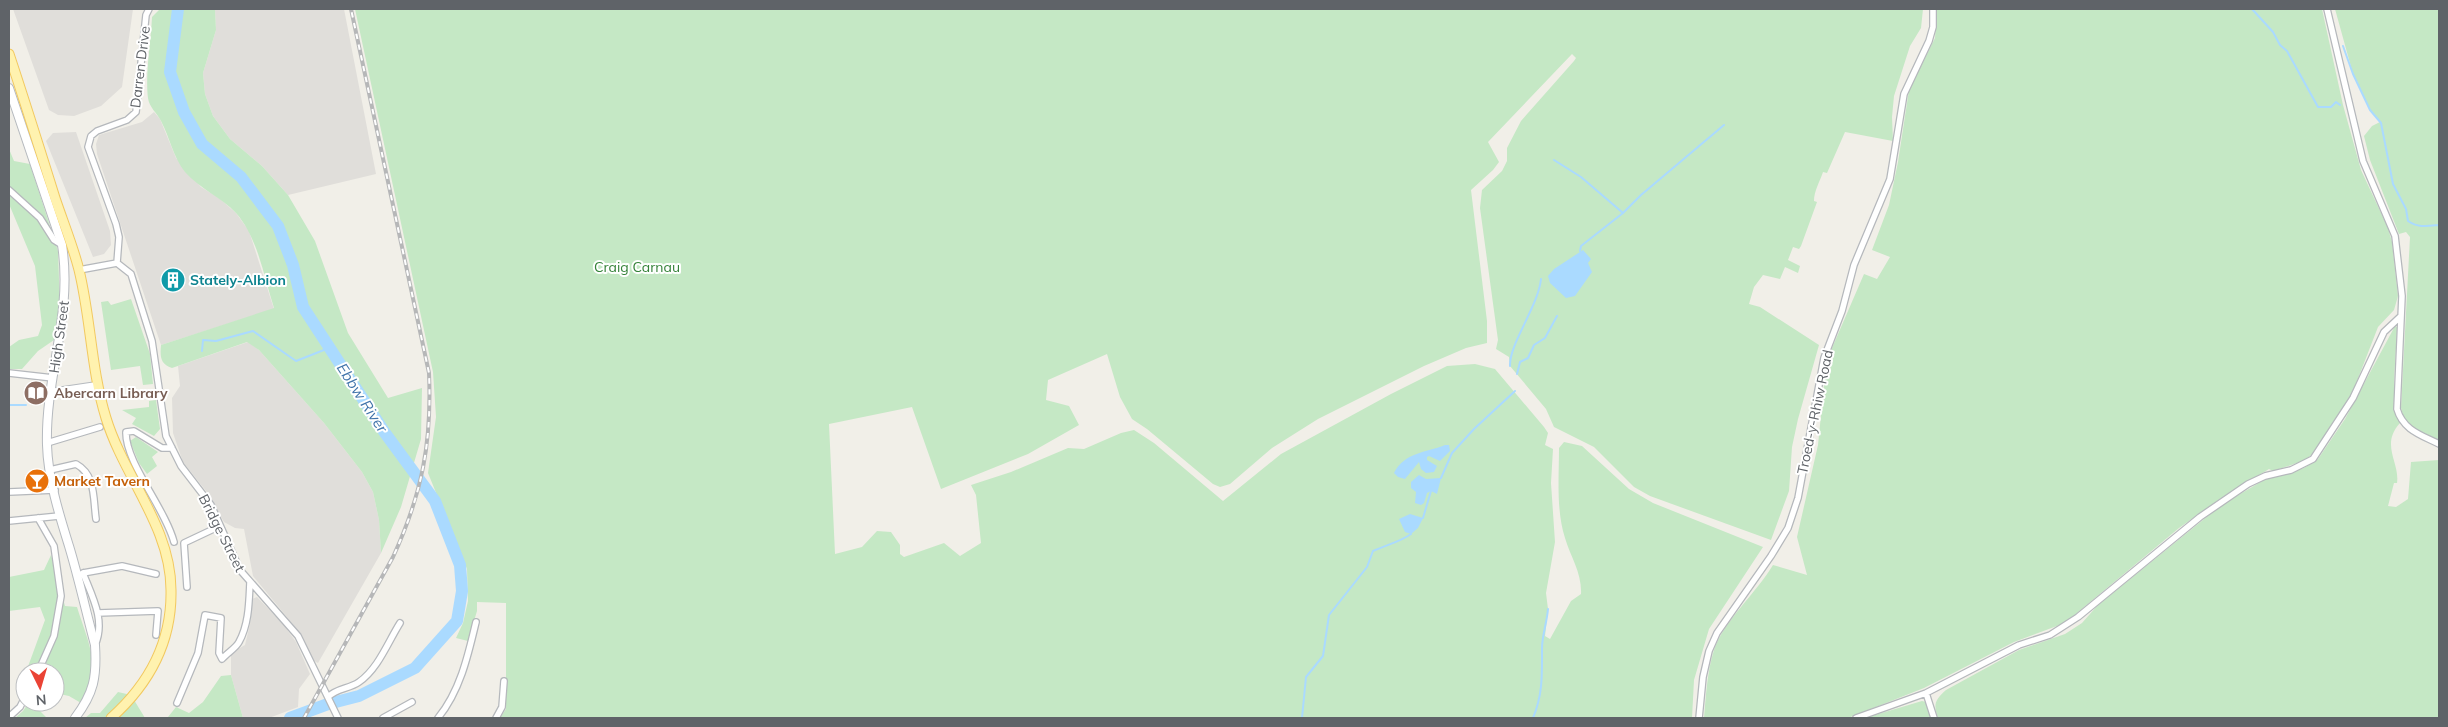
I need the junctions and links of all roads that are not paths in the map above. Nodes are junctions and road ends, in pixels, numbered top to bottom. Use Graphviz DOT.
graph roads {
  1 [pos="149,9"];
  2 [pos="1933,9"];
  3 [pos="2327,9"];
  4 [pos="9,54"];
  5 [pos="9,88"];
  6 [pos="9,190"];
  7 [pos="62,244"];
  8 [pos="116,263"];
  9 [pos="79,270"];
  10 [pos="2400,317"];
  11 [pos="9,373"];
  12 [pos="53,378"];
  13 [pos="97,386"];
  14 [pos="50,393"];
  15 [pos="100,427"];
  16 [pos="47,443"];
  17 [pos="2439,444"];
  18 [pos="172,448"];
  19 [pos="50,470"];
  20 [pos="55,490"];
  21 [pos="9,492"];
  22 [pos="59,516"];
  23 [pos="38,518"];
  24 [pos="96,518"];
  25 [pos="9,521"];
  26 [pos="220,526"];
  27 [pos="174,542"];
  28 [pos="156,574"];
  29 [pos="80,575"];
  30 [pos="250,582"];
  31 [pos="187,587"];
  32 [pos="98,613"];
  33 [pos="476,622"];
  34 [pos="400,623"];
  35 [pos="156,634"];
  36 [pos="95,645"];
  37 [pos="42,662"];
  38 [pos="504,681"];
  39 [pos="1926,693"];
  40 [pos="328,698"];
  41 [pos="412,702"];
  42 [pos="177,703"];
  43 [pos="75,718"];
  44 [pos="111,718"];
  45 [pos="338,718"];
  46 [pos="383,718"];
  47 [pos="438,718"];
  48 [pos="496,718"];
  49 [pos="1699,718"];
  50 [pos="1856,718"];
  51 [pos="1934,718"];
  1 -- 8 [label="street, Darren Drive"];
  2 -- 49 [label="street, Troed-y-Rhiw Road"];
  3 -- 10 [label="street"];
  4 -- 9 [label="main road"];
  5 -- 7 [label="main road, High Street"];
  6 -- 7 [label="street"];
  7 -- 12 [label="main road, High Street"];
  8 -- 9 [label="street"];
  8 -- 18 [label="street, Bridge Street"];
  9 -- 13 [label="main road"];
  10 -- 17 [label="street"];
  10 -- 39 [label="street"];
  11 -- 12 [label="street"];
  12 -- 14 [label="main road, High Street"];
  13 -- 14 [label="main road"];
  13 -- 44 [label="main road"];
  14 -- 16 [label="main road, High Street"];
  15 -- 16 [label="street"];
  16 -- 19 [label="main road, High Street"];
  18 -- 26 [label="street, Bridge Street"];
  18 -- 27 [label="street"];
  19 -- 20 [label="main road, High Street"];
  19 -- 24 [label="street"];
  20 -- 21 [label="street"];
  20 -- 22 [label="main road, High Street"];
  22 -- 23 [label="street"];
  22 -- 29 [label="main road, High Street"];
  23 -- 25 [label="street"];
  23 -- 37 [label="street"];
  26 -- 30 [label="street, Bridge Street"];
  26 -- 31 [label="street"];
  28 -- 29 [label="street"];
  29 -- 32 [label="street, High Street"];
  29 -- 36 [label="main road, High Street"];
  30 -- 40 [label="street, Bridge Street"];
  30 -- 42 [label="street"];
  32 -- 35 [label="street"];
  32 -- 36 [label="street, High Street"];
  33 -- 47 [label="street"];
  34 -- 40 [label="street"];
  36 -- 43 [label="main road"];
  38 -- 48 [label="street"];
  39 -- 50 [label="street"];
  39 -- 51 [label="street"];
  40 -- 45 [label="street, Bridge Street"];
  41 -- 46 [label="street"];
}
